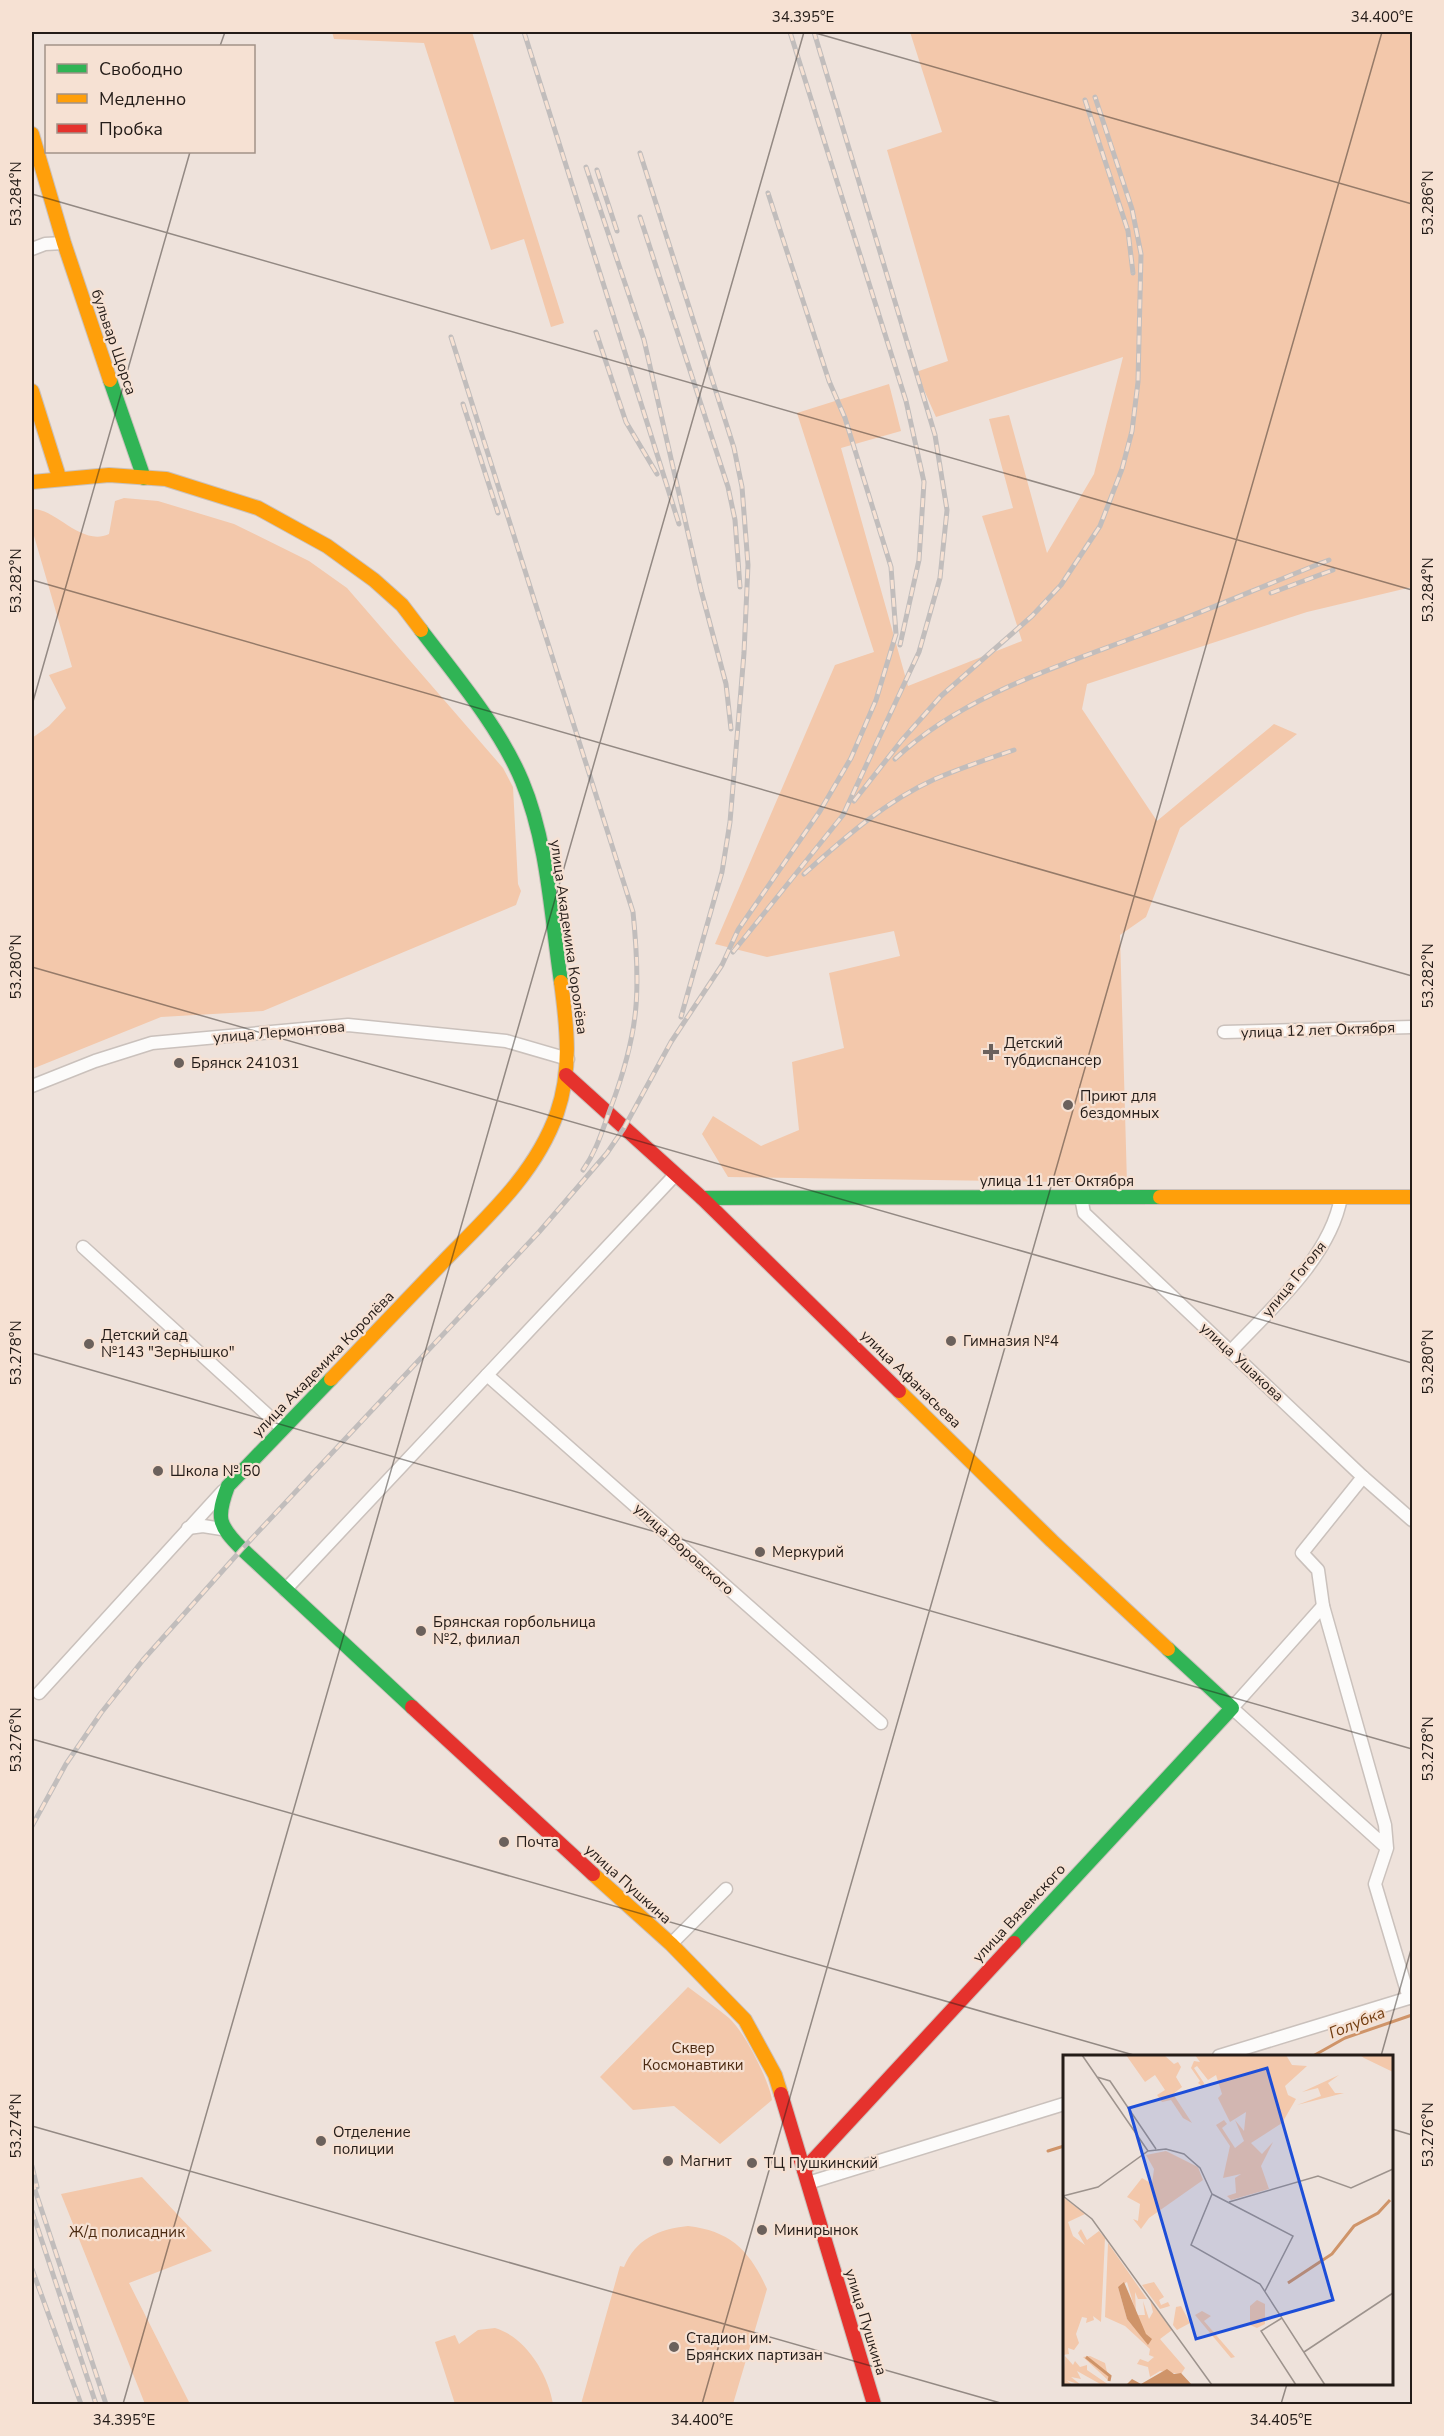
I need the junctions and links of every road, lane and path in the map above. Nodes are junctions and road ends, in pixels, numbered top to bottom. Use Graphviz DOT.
graph roads {
  1 [pos="32,134"];
  2 [pos="63,243"];
  3 [pos="32,249"];
  4 [pos="32,391"];
  5 [pos="59,477"];
  6 [pos="144,478"];
  7 [pos="32,482"];
  8 [pos="1413,1027"];
  9 [pos="1224,1032"];
  10 [pos="568,1059"];
  11 [pos="566,1075"];
  12 [pos="32,1086"];
  13 [pos="675,1175"];
  14 [pos="1081,1197"];
  15 [pos="1341,1197"];
  16 [pos="1413,1197"];
  17 [pos="702,1198"];
  18 [pos="83,1247"];
  19 [pos="1231,1351"];
  20 [pos="487,1375"];
  21 [pos="283,1429"];
  22 [pos="1363,1477"];
  23 [pos="228,1486"];
  24 [pos="1412,1517"];
  25 [pos="188,1528"];
  26 [pos="222,1529"];
  27 [pos="285,1590"];
  28 [pos="1323,1606"];
  29 [pos="39,1693"];
  30 [pos="1232,1708"];
  31 [pos="881,1724"];
  32 [pos="1387,1848"];
  33 [pos="726,1889"];
  34 [pos="671,1944"];
  35 [pos="1411,1998"];
  36 [pos="1223,2055"];
  37 [pos="1063,2105"];
  38 [pos="806,2176"];
  39 [pos="874,2404"];
  1 -- 2 [label="street, бульвар Щорса"];
  2 -- 3 [label="street"];
  2 -- 6 [label="street, бульвар Щорса"];
  4 -- 5 [label="street"];
  5 -- 6 [label="street"];
  5 -- 7 [label="street"];
  6 -- 10 [label="street, улица Академика Королёва"];
  8 -- 9 [label="street, улица 12 лет Октября"];
  10 -- 11 [label="street, улица Академика Королёва"];
  10 -- 12 [label="street, улица Лермонтова"];
  11 -- 13 [label="street, улица Афанасьева"];
  11 -- 21 [label="street, улица Академика Королёва"];
  13 -- 17 [label="street, улица Афанасьева"];
  13 -- 20 [label="street"];
  14 -- 15 [label="street, улица 11 лет Октября"];
  14 -- 17 [label="street, улица 11 лет Октября"];
  14 -- 19 [label="street, улица Ушакова"];
  15 -- 16 [label="street, улица 11 лет Октября"];
  15 -- 19 [label="street, улица Гоголя"];
  17 -- 30 [label="street, улица Афанасьева"];
  18 -- 21 [label="street"];
  19 -- 22 [label="street, улица Ушакова"];
  20 -- 27 [label="street"];
  20 -- 31 [label="street, улица Воровского"];
  21 -- 23 [label="street, улица Академика Королёва"];
  22 -- 24 [label="street, улица Ушакова"];
  22 -- 28 [label="street"];
  23 -- 25 [label="street, улица Академика Королёва"];
  23 -- 26 [label="street"];
  25 -- 26 [label="street"];
  25 -- 29 [label="street, улица Академика Королёва"];
  26 -- 27 [label="street, улица Пушкина"];
  27 -- 34 [label="street, улица Пушкина"];
  28 -- 30 [label="street, улица Вяземского"];
  28 -- 32 [label="street"];
  30 -- 32 [label="street"];
  30 -- 38 [label="street, улица Вяземского"];
  32 -- 35 [label="street"];
  33 -- 34 [label="street"];
  34 -- 38 [label="street, улица Пушкина"];
  35 -- 36 [label="street"];
  37 -- 38 [label="street"];
  38 -- 39 [label="street, улица Пушкина"];
}
